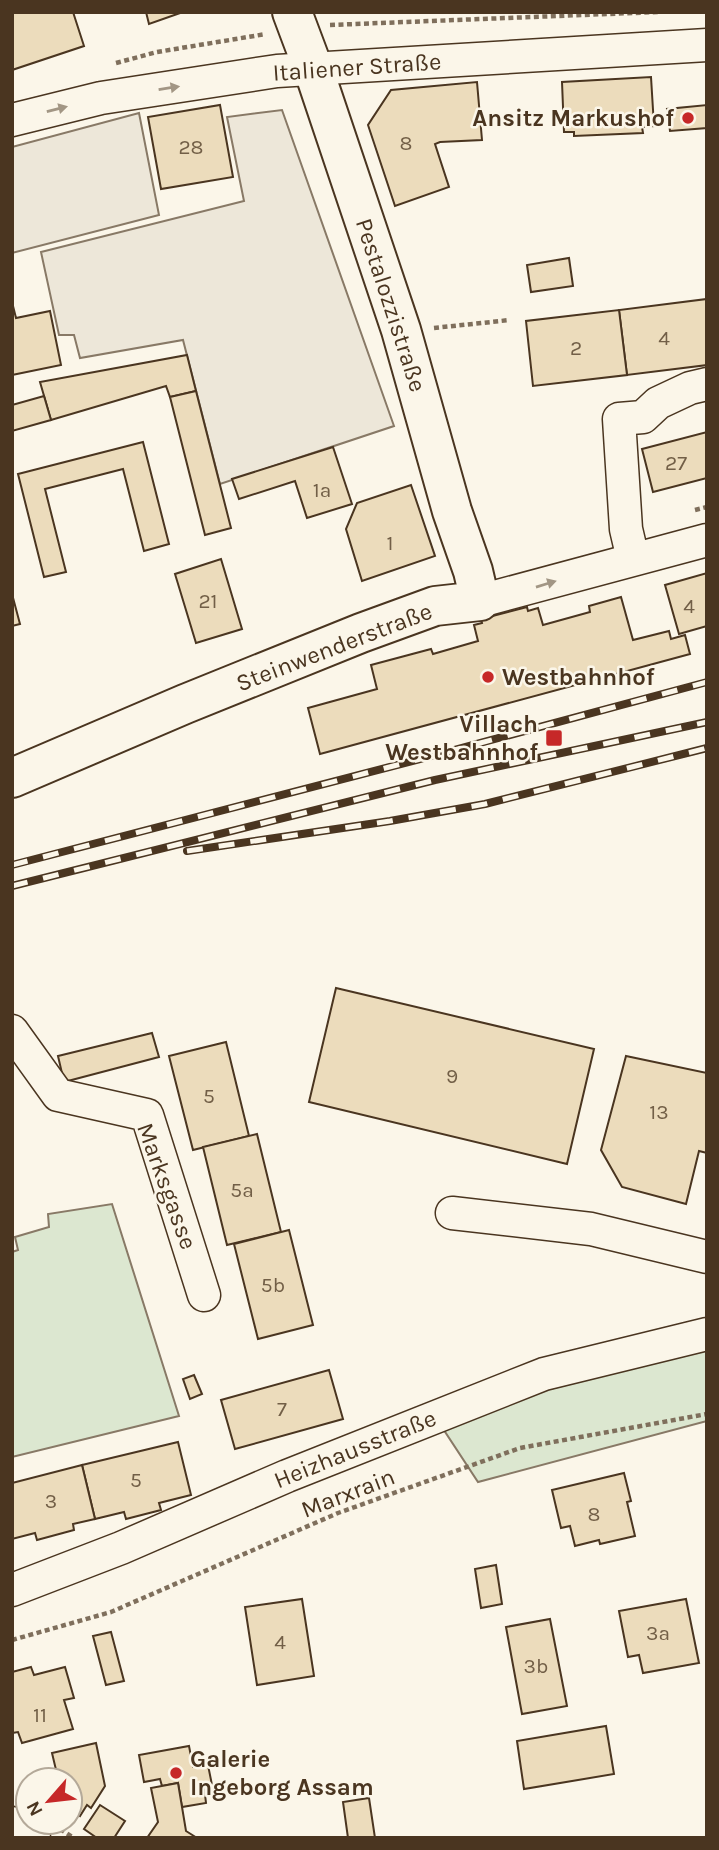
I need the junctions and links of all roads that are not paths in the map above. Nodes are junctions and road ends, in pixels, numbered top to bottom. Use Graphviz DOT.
graph roads {
  1 [pos="292,12"];
  2 [pos="707,45"];
  3 [pos="313,68"];
  4 [pos="12,120"];
  5 [pos="707,384"];
  6 [pos="707,540"];
  7 [pos="633,559"];
  8 [pos="480,601"];
  9 [pos="12,778"];
  10 [pos="12,1031"];
  11 [pos="452,1213"];
  12 [pos="707,1257"];
  13 [pos="204,1295"];
  14 [pos="707,1334"];
  15 [pos="12,1590"];
  16 [pos="12,1824"];
  17 [pos="34,1838"];
  1 -- 3 [label="main road, Pestalozzistraße"];
  2 -- 3 [label="street, Italiener Straße"];
  4 -- 3 [label="street, Italiener Straße, one-way"];
  3 -- 8 [label="main road, Pestalozzistraße"];
  5 -- 7 [label="street"];
  6 -- 7 [label="street, Steinwenderstraße"];
  8 -- 7 [label="street, Steinwenderstraße, one-way"];
  8 -- 9 [label="main road, Steinwenderstraße"];
  10 -- 13 [label="street, Marksgasse"];
  11 -- 12 [label="street"];
  14 -- 15 [label="street, Heizhausstraße"];
  16 -- 17 [label="street"];
}
